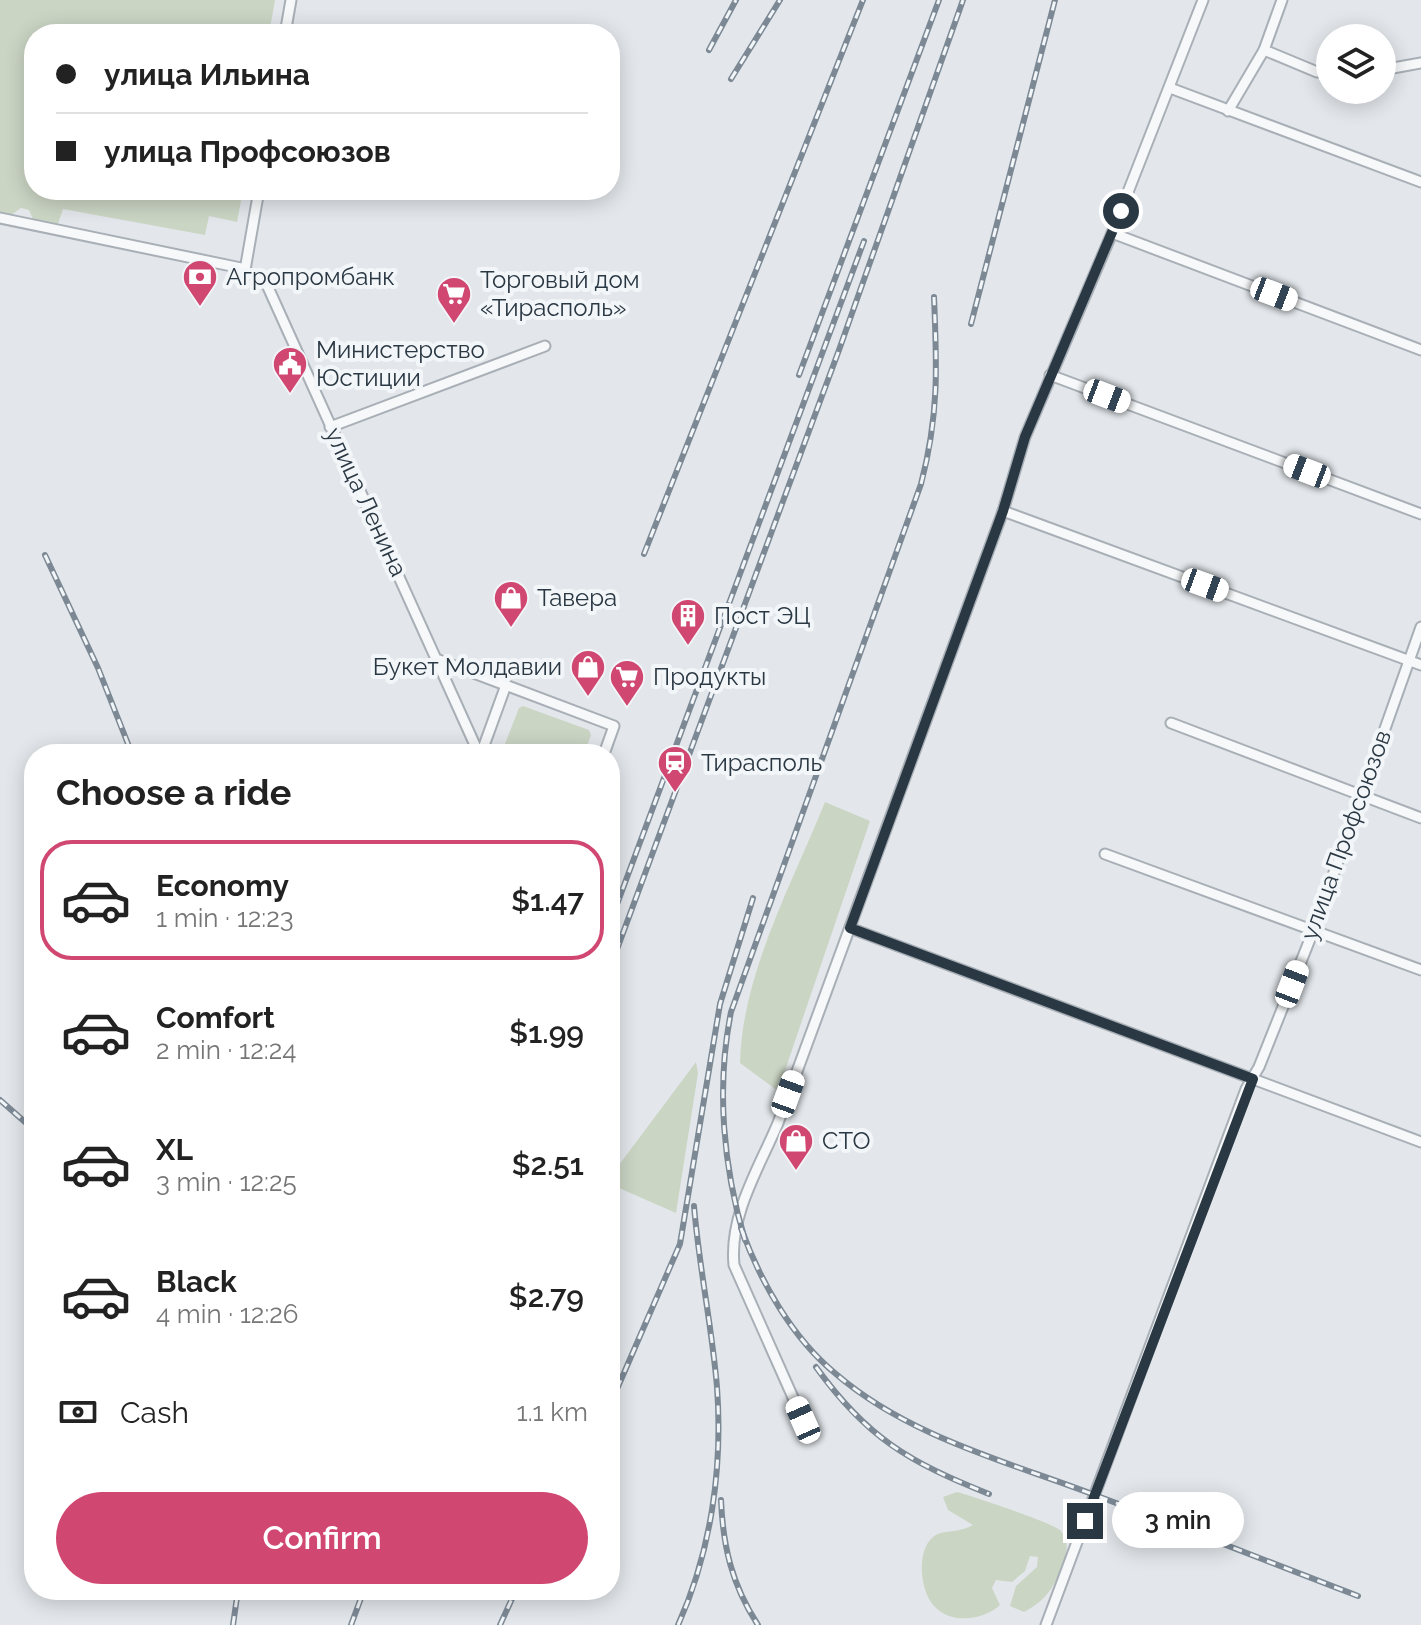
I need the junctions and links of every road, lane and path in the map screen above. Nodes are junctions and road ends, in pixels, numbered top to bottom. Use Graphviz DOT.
graph roads {
  1 [pos="291,0"];
  2 [pos="1203,0"];
  3 [pos="1282,0"];
  4 [pos="287,24"];
  5 [pos="1264,50"];
  6 [pos="1421,63"];
  7 [pos="1396,67"];
  8 [pos="1316,72"];
  9 [pos="1170,88"];
  10 [pos="1228,111"];
  11 [pos="1421,182"];
  12 [pos="257,200"];
  13 [pos="0,218"];
  14 [pos="1112,233"];
  15 [pos="245,270"];
  16 [pos="545,346"];
  17 [pos="1421,350"];
  18 [pos="1050,375"];
  19 [pos="330,427"];
  20 [pos="1003,511"];
  21 [pos="1421,514"];
  22 [pos="1421,627"];
  23 [pos="439,660"];
  24 [pos="1408,660"];
  25 [pos="1421,665"];
  26 [pos="506,685"];
  27 [pos="1171,723"];
  28 [pos="476,744"];
  29 [pos="484,744"];
  30 [pos="608,744"];
  31 [pos="1362,796"];
  32 [pos="1421,818"];
  33 [pos="1105,854"];
  34 [pos="850,928"];
  35 [pos="1314,929"];
  36 [pos="1421,970"];
  37 [pos="1253,1079"];
  38 [pos="1421,1142"];
  39 [pos="803,1420"];
  40 [pos="1046,1625"];
  1 -- 4 [label="street"];
  2 -- 9 [label="street"];
  3 -- 5 [label="street"];
  5 -- 8 [label="street"];
  5 -- 10 [label="street"];
  6 -- 7 [label="street"];
  9 -- 10 [label="street"];
  9 -- 14 [label="street"];
  10 -- 11 [label="street"];
  12 -- 15 [label="street"];
  13 -- 15 [label="street, улица Ленина"];
  14 -- 17 [label="street"];
  14 -- 18 [label="street"];
  15 -- 19 [label="street, улица Ленина"];
  16 -- 19 [label="street"];
  18 -- 20 [label="street"];
  18 -- 21 [label="street"];
  19 -- 23 [label="street, улица Ленина"];
  20 -- 24 [label="street"];
  20 -- 34 [label="street"];
  22 -- 24 [label="street, улица Профсоюзов"];
  23 -- 26 [label="street"];
  23 -- 28 [label="street, улица Ленина"];
  24 -- 25 [label="street"];
  24 -- 31 [label="street, улица Профсоюзов"];
  26 -- 29 [label="street"];
  26 -- 30 [label="street"];
  27 -- 31 [label="street"];
  31 -- 32 [label="street"];
  31 -- 35 [label="street, улица Профсоюзов"];
  33 -- 35 [label="street"];
  34 -- 37 [label="street"];
  34 -- 39 [label="street"];
  35 -- 36 [label="street"];
  35 -- 37 [label="street, улица Профсоюзов"];
  37 -- 38 [label="street"];
  37 -- 40 [label="street, улица Профсоюзов"];
}
